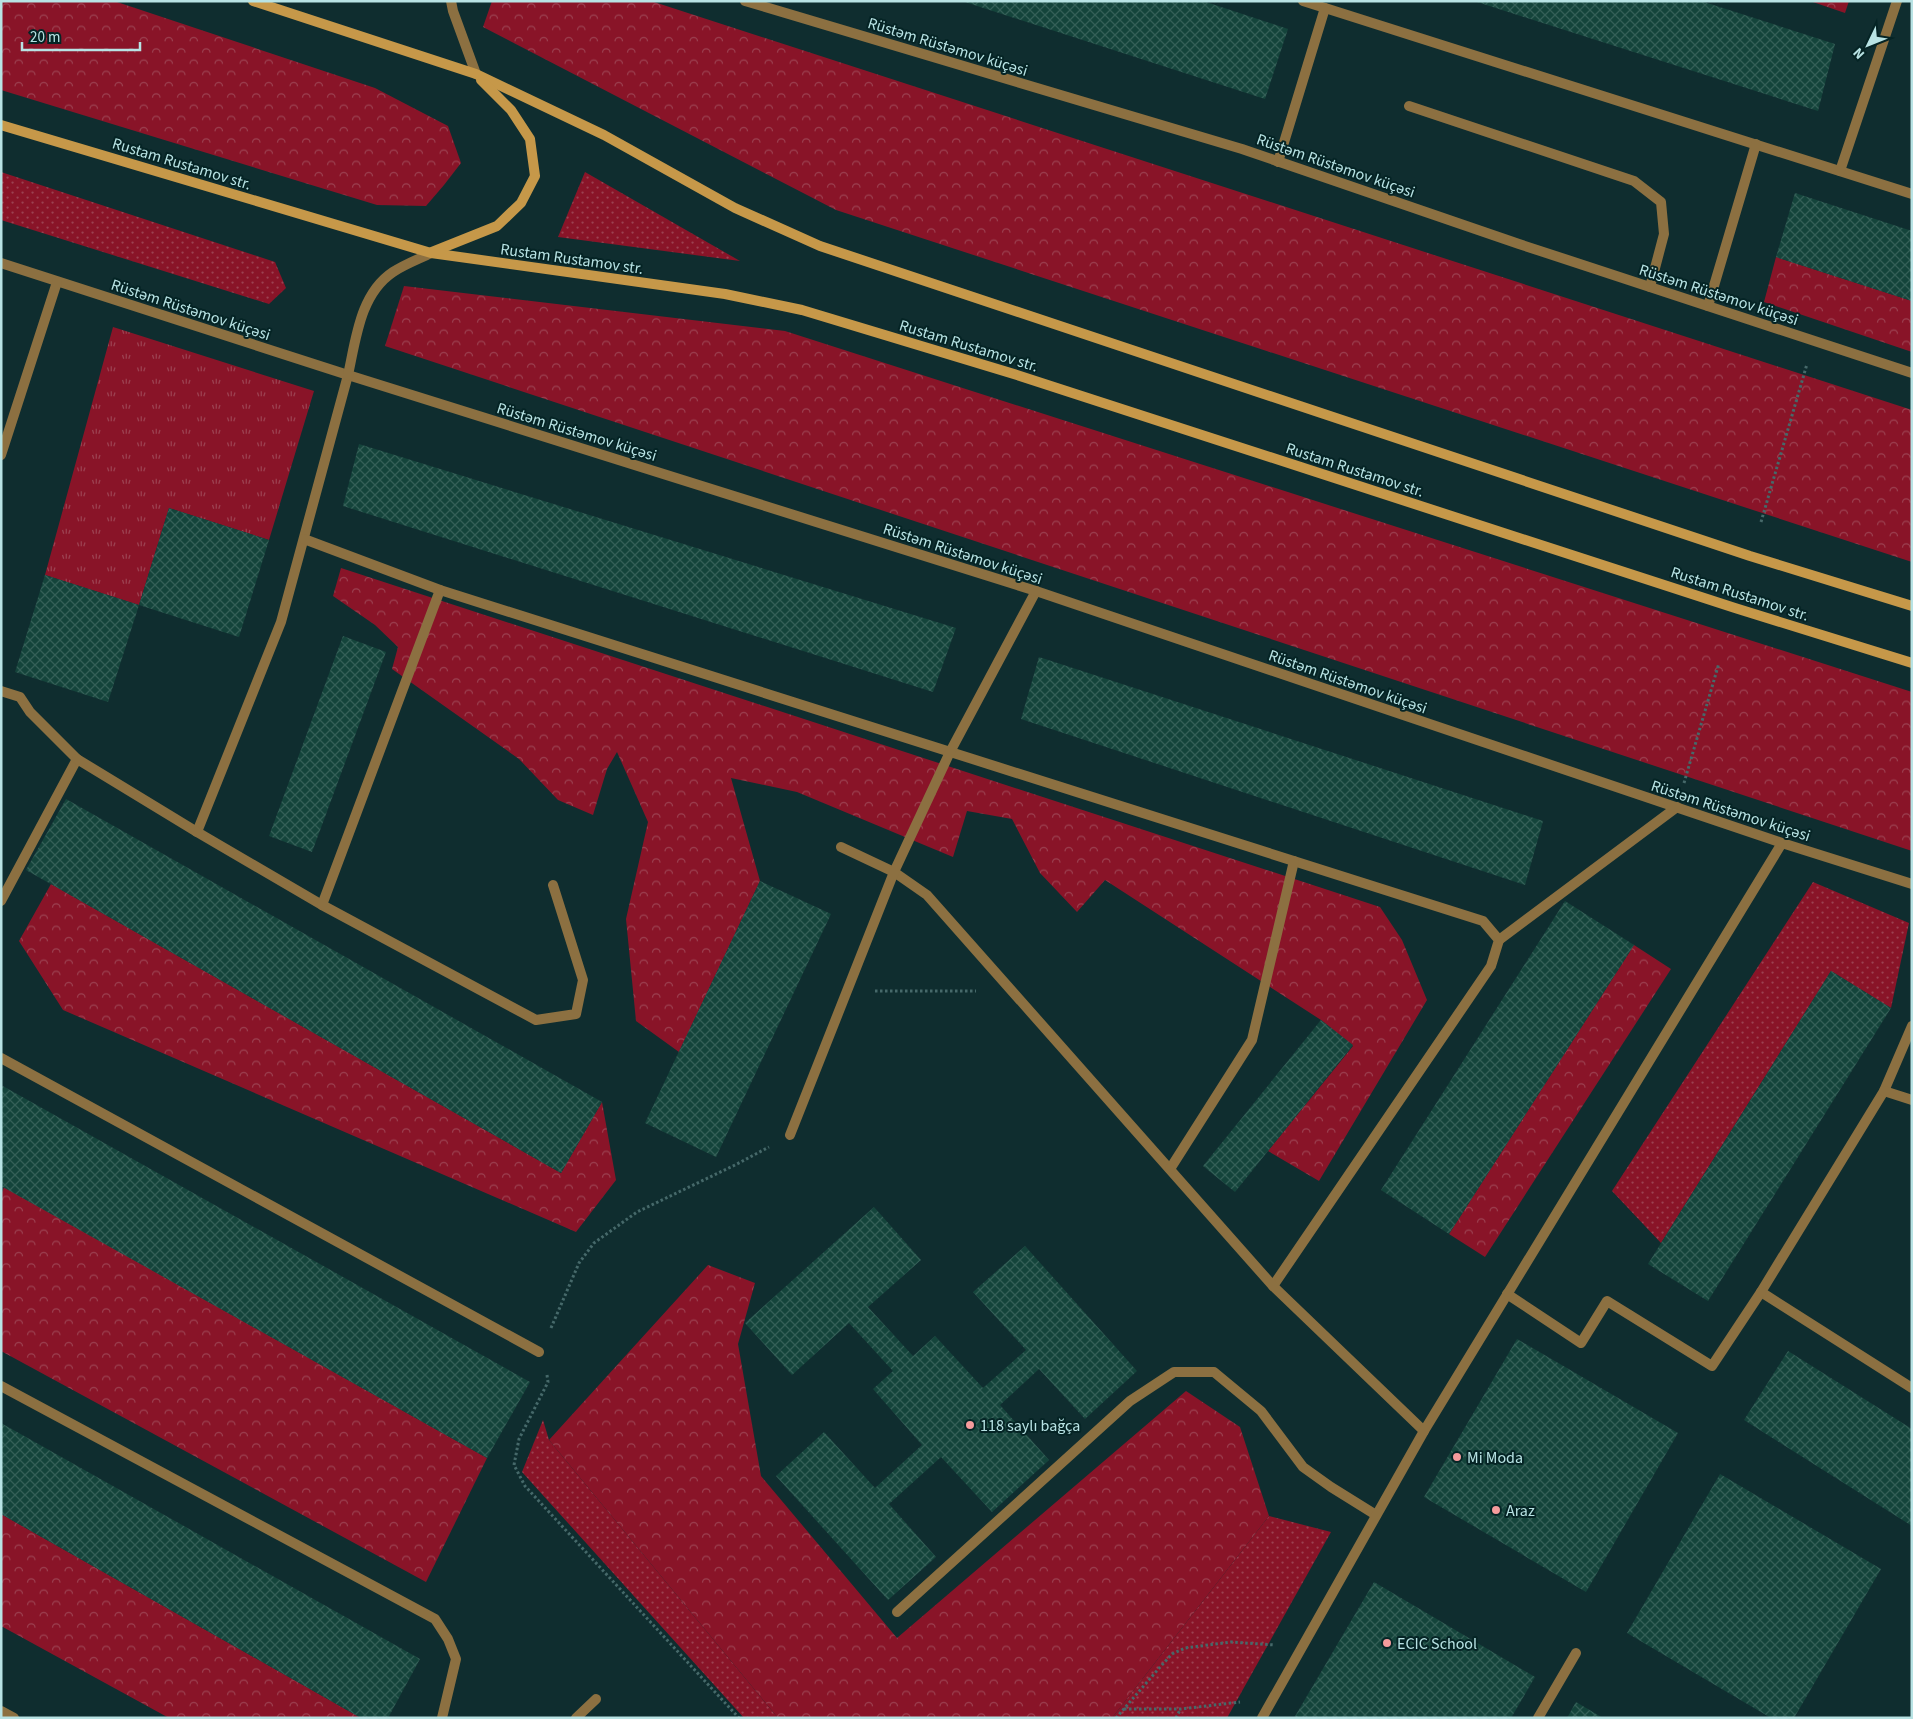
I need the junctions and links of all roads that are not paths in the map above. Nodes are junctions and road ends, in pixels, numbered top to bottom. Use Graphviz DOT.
graph roads {
  1 [pos="253,1"];
  2 [pos="451,1"];
  3 [pos="745,1"];
  4 [pos="1303,1"];
  5 [pos="1897,1"];
  6 [pos="1325,8"];
  7 [pos="476,74"];
  8 [pos="1409,106"];
  9 [pos="1,124"];
  10 [pos="1756,144"];
  11 [pos="1278,162"];
  12 [pos="1840,171"];
  13 [pos="1912,194"];
  14 [pos="431,253"];
  15 [pos="1,263"];
  16 [pos="56,282"];
  17 [pos="1650,287"];
  18 [pos="1708,306"];
  19 [pos="1912,373"];
  20 [pos="348,375"];
  21 [pos="1,455"];
  22 [pos="304,539"];
  23 [pos="440,590"];
  24 [pos="1036,591"];
  25 [pos="1912,606"];
  26 [pos="1912,663"];
  27 [pos="1,691"];
  28 [pos="950,752"];
  29 [pos="77,759"];
  30 [pos="1676,807"];
  31 [pos="197,832"];
  32 [pos="1782,843"];
  33 [pos="841,847"];
  34 [pos="1294,861"];
  35 [pos="894,872"];
  36 [pos="1912,884"];
  37 [pos="553,885"];
  38 [pos="1,901"];
  39 [pos="322,905"];
  40 [pos="1499,940"];
  41 [pos="1912,1026"];
  42 [pos="1,1058"];
  43 [pos="1884,1091"];
  44 [pos="1912,1100"];
  45 [pos="790,1135"];
  46 [pos="1170,1169"];
  47 [pos="1273,1286"];
  48 [pos="1761,1292"];
  49 [pos="1508,1294"];
  50 [pos="539,1352"];
  51 [pos="1,1386"];
  52 [pos="1912,1388"];
  53 [pos="1424,1431"];
  54 [pos="1376,1515"];
  55 [pos="897,1612"];
  56 [pos="1576,1653"];
  57 [pos="596,1699"];
  58 [pos="1,1711"];
  59 [pos="14,1718"];
  60 [pos="442,1718"];
  61 [pos="576,1718"];
  62 [pos="1262,1718"];
  63 [pos="1538,1718"];
  1 -- 7 [label="main road"];
  2 -- 7 [label="street"];
  3 -- 11 [label="street, Rüstəm Rüstəmov küçəsi"];
  4 -- 6 [label="street"];
  5 -- 12 [label="street"];
  6 -- 10 [label="street"];
  6 -- 11 [label="street"];
  7 -- 14 [label="main road"];
  7 -- 25 [label="main road"];
  8 -- 17 [label="street"];
  9 -- 14 [label="main road, Rustam Rustamov str."];
  10 -- 12 [label="street"];
  10 -- 18 [label="street"];
  11 -- 17 [label="street, Rüstəm Rüstəmov küçəsi"];
  12 -- 13 [label="street"];
  14 -- 20 [label="street"];
  14 -- 26 [label="main road, Rustam Rustamov str."];
  15 -- 16 [label="street, Rüstəm Rüstəmov küçəsi"];
  16 -- 20 [label="street, Rüstəm Rüstəmov küçəsi"];
  16 -- 21 [label="street"];
  17 -- 18 [label="street, Rüstəm Rüstəmov küçəsi"];
  18 -- 19 [label="street, Rüstəm Rüstəmov küçəsi"];
  20 -- 22 [label="street"];
  20 -- 24 [label="street, Rüstəm Rüstəmov küçəsi"];
  22 -- 23 [label="street"];
  22 -- 31 [label="street"];
  23 -- 28 [label="street"];
  23 -- 39 [label="street"];
  24 -- 28 [label="street"];
  24 -- 30 [label="street, Rüstəm Rüstəmov küçəsi"];
  27 -- 29 [label="street"];
  28 -- 34 [label="street"];
  28 -- 35 [label="street"];
  29 -- 31 [label="street"];
  29 -- 38 [label="street"];
  30 -- 32 [label="street, Rüstəm Rüstəmov küçəsi"];
  30 -- 40 [label="street"];
  31 -- 39 [label="street"];
  32 -- 36 [label="street, Rüstəm Rüstəmov küçəsi"];
  32 -- 49 [label="street"];
  33 -- 35 [label="street"];
  34 -- 40 [label="street"];
  34 -- 46 [label="street"];
  35 -- 45 [label="street"];
  35 -- 46 [label="street"];
  37 -- 39 [label="street"];
  40 -- 47 [label="street"];
  41 -- 43 [label="street"];
  42 -- 50 [label="street"];
  43 -- 44 [label="street"];
  43 -- 48 [label="street"];
  46 -- 47 [label="street"];
  47 -- 53 [label="street"];
  48 -- 49 [label="street"];
  48 -- 52 [label="street"];
  49 -- 53 [label="street"];
  51 -- 60 [label="street"];
  53 -- 54 [label="street"];
  54 -- 55 [label="street"];
  54 -- 62 [label="street"];
  56 -- 63 [label="street"];
  57 -- 61 [label="street"];
  58 -- 59 [label="street"];
}
